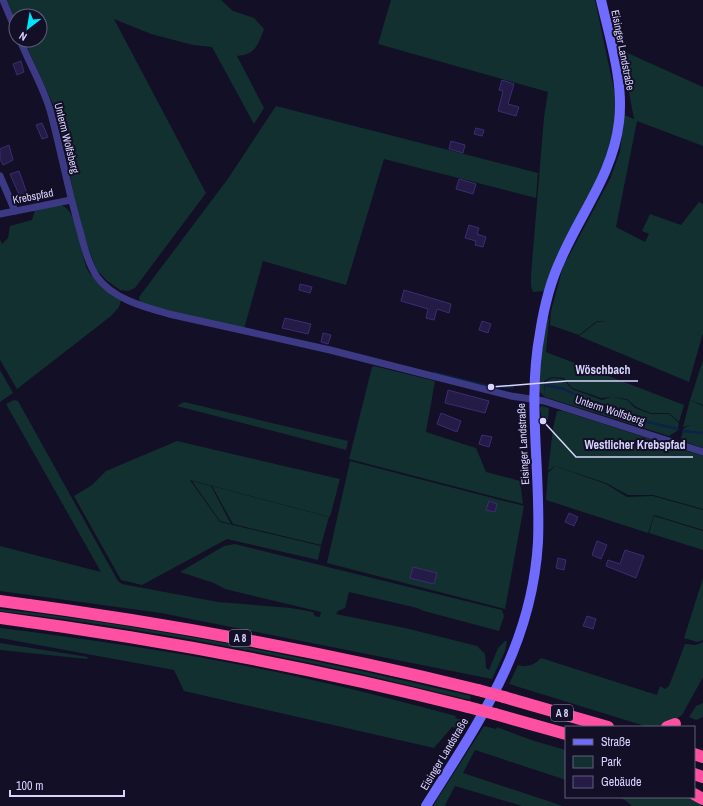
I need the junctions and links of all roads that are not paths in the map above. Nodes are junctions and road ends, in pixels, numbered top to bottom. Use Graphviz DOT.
graph roads {
  1 [pos="3,0"];
  2 [pos="601,0"];
  3 [pos="8,12"];
  4 [pos="23,48"];
  5 [pos="0,176"];
  6 [pos="71,200"];
  7 [pos="15,210"];
  8 [pos="0,214"];
  9 [pos="533,399"];
  10 [pos="703,452"];
  11 [pos="0,601"];
  12 [pos="0,618"];
  13 [pos="605,726"];
  14 [pos="565,734"];
  15 [pos="426,806"];
  1 -- 3 [label="street"];
  2 -- 9 [label="main road, Eisinger Landstraße"];
  4 -- 6 [label="street, Unterm Wolfsberg"];
  5 -- 7 [label="street"];
  6 -- 7 [label="street, Krebspfad"];
  6 -- 9 [label="street, Unterm Wolfsberg"];
  7 -- 8 [label="street, Krebspfad"];
  9 -- 10 [label="street, Unterm Wolfsberg"];
  9 -- 15 [label="main road, Eisinger Landstraße"];
  11 -- 13 [label="highway, A 8, bridge"];
  12 -- 14 [label="highway, A 8, bridge"];
}
